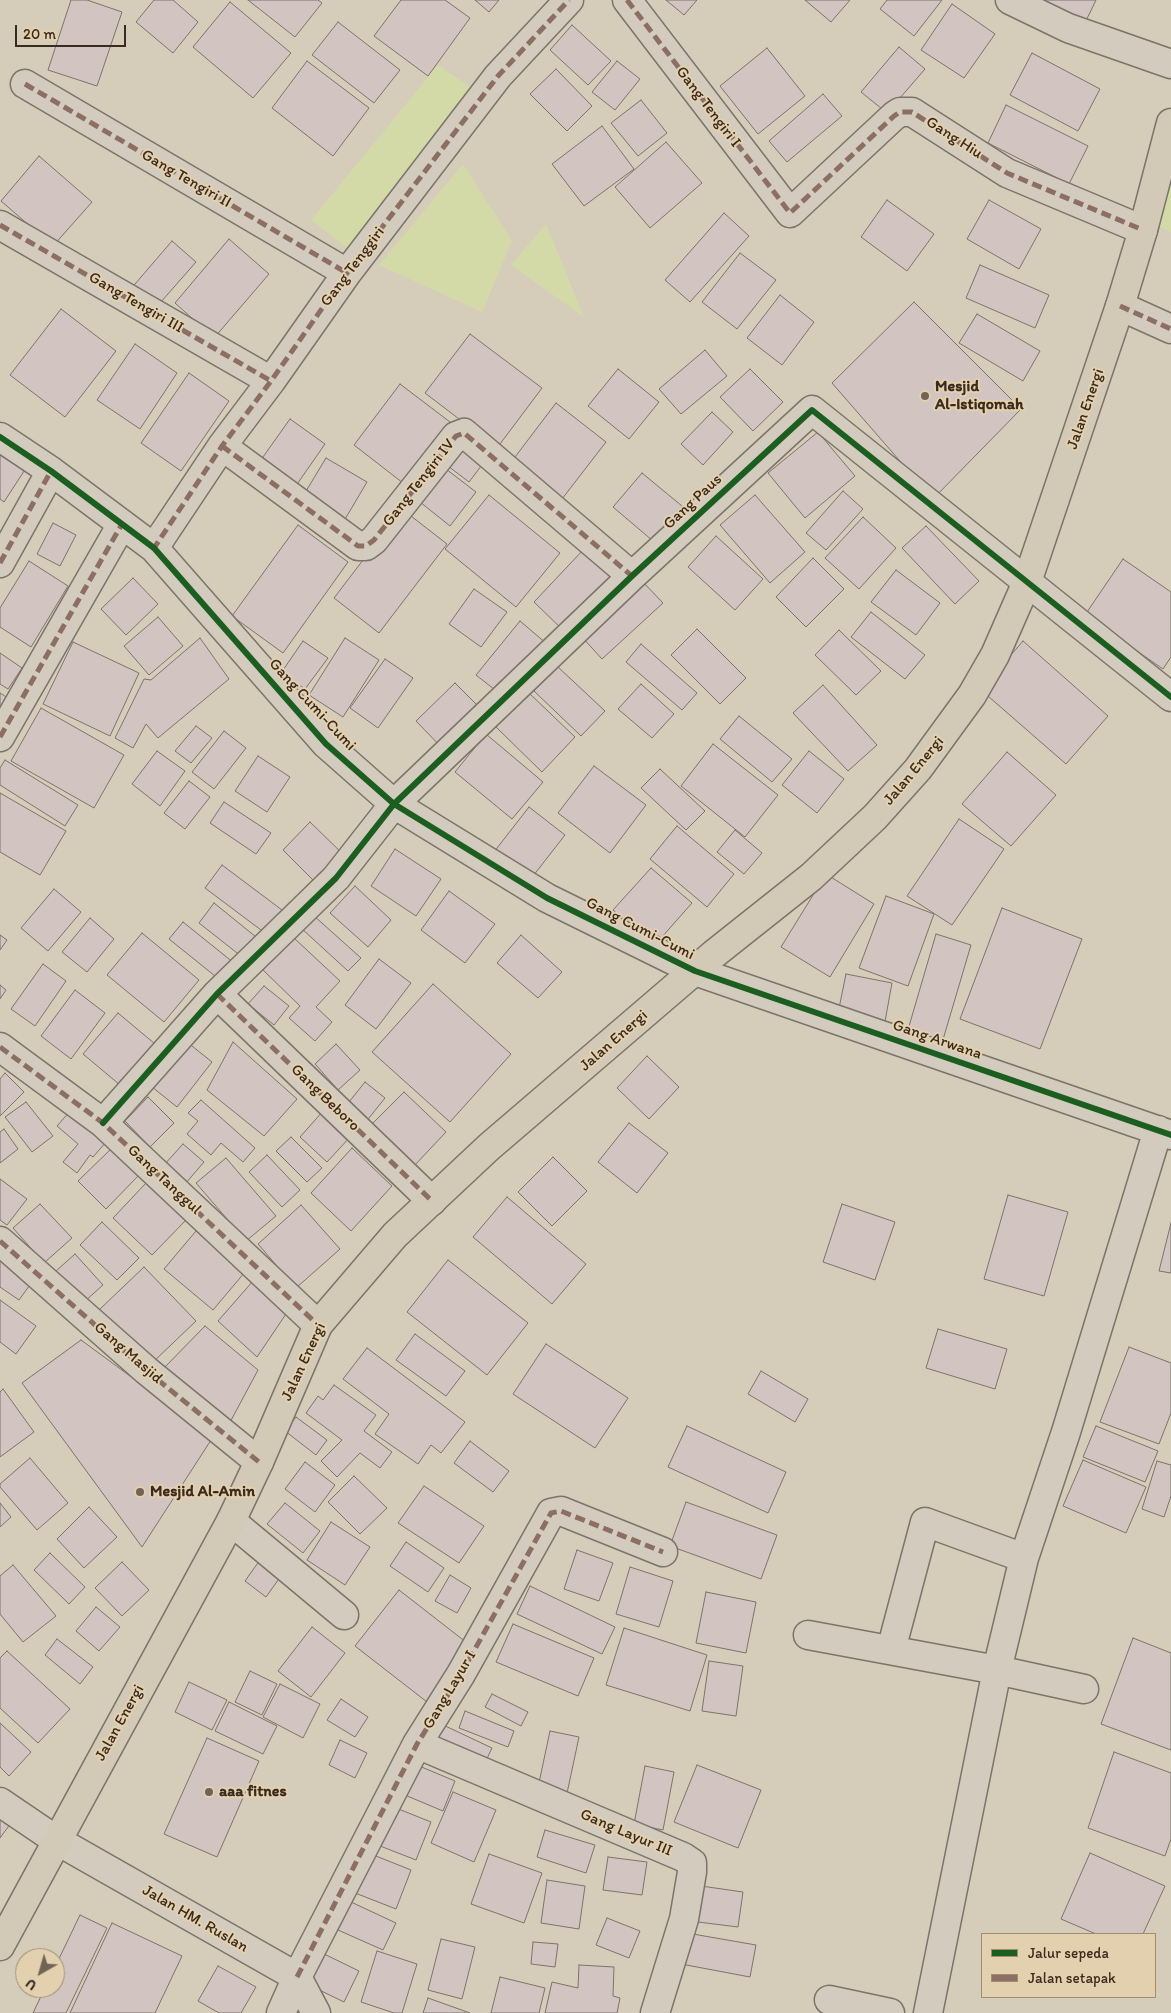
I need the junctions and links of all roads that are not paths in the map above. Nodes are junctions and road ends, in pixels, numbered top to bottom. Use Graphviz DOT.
graph roads {
  1 [pos="569,0"];
  2 [pos="627,0"];
  3 [pos="1010,0"];
  4 [pos="1171,64"];
  5 [pos="25,84"];
  6 [pos="1171,123"];
  7 [pos="790,213"];
  8 [pos="0,225"];
  9 [pos="1143,230"];
  10 [pos="347,274"];
  11 [pos="1120,306"];
  12 [pos="1171,329"];
  13 [pos="271,381"];
  14 [pos="0,436"];
  15 [pos="222,446"];
  16 [pos="51,471"];
  17 [pos="122,524"];
  18 [pos="154,548"];
  19 [pos="0,563"];
  20 [pos="632,576"];
  21 [pos="1027,582"];
  22 [pos="1171,697"];
  23 [pos="0,737"];
  24 [pos="394,804"];
  25 [pos="694,971"];
  26 [pos="217,994"];
  27 [pos="0,1047"];
  28 [pos="103,1123"];
  29 [pos="1164,1132"];
  30 [pos="432,1201"];
  31 [pos="0,1241"];
  32 [pos="318,1325"];
  33 [pos="259,1462"];
  34 [pos="231,1521"];
  35 [pos="663,1552"];
  36 [pos="1024,1558"];
  37 [pos="344,1615"];
  38 [pos="808,1635"];
  39 [pos="891,1650"];
  40 [pos="997,1670"];
  41 [pos="1084,1689"];
  42 [pos="417,1744"];
  43 [pos="0,1802"];
  44 [pos="56,1840"];
  45 [pos="0,1946"];
  46 [pos="296,1977"];
  47 [pos="829,2000"];
  48 [pos="281,2013"];
  49 [pos="316,2013"];
  50 [pos="656,2013"];
  51 [pos="890,2013"];
  52 [pos="928,2013"];
  1 -- 10 [label="street, Gang Tenggiri"];
  2 -- 7 [label="street, Gang Tengiri I"];
  3 -- 4 [label="street"];
  5 -- 10 [label="street, Gang Tengiri II"];
  6 -- 9 [label="highway, Jalan Energi"];
  7 -- 9 [label="street, Gang Hiu"];
  8 -- 13 [label="street, Gang Tengiri III"];
  9 -- 11 [label="highway, Jalan Energi"];
  10 -- 13 [label="street, Gang Tenggiri"];
  11 -- 12 [label="street"];
  11 -- 21 [label="highway, Jalan Energi"];
  13 -- 15 [label="street, Gang Tenggiri"];
  14 -- 16 [label="street, Gang Cumi-Cumi"];
  15 -- 18 [label="street, Gang Tenggiri"];
  15 -- 20 [label="street, Gang Tengiri IV"];
  16 -- 17 [label="street, Gang Cumi-Cumi"];
  16 -- 19 [label="street"];
  17 -- 18 [label="street, Gang Cumi-Cumi"];
  17 -- 23 [label="street"];
  18 -- 24 [label="street, Gang Cumi-Cumi"];
  20 -- 21 [label="street, Gang Paus"];
  20 -- 24 [label="street, Gang Paus"];
  21 -- 22 [label="street"];
  21 -- 25 [label="highway, Jalan Energi"];
  24 -- 25 [label="street, Gang Cumi-Cumi"];
  24 -- 26 [label="street, Gang Paus"];
  25 -- 29 [label="street, Gang Arwana"];
  25 -- 30 [label="highway, Jalan Energi"];
  26 -- 28 [label="street, Gang Paus"];
  26 -- 30 [label="street, Gang Beboro"];
  27 -- 28 [label="street, Gang Tanggul"];
  28 -- 32 [label="street, Gang Tanggul"];
  29 -- 36 [label="street, Gang Arwana"];
  30 -- 32 [label="highway, Jalan Energi"];
  31 -- 33 [label="street, Gang Masjid"];
  32 -- 33 [label="highway, Jalan Energi"];
  33 -- 34 [label="highway, Jalan Energi"];
  34 -- 37 [label="street"];
  34 -- 44 [label="highway, Jalan Energi"];
  35 -- 42 [label="street, Gang Layur I"];
  36 -- 39 [label="street"];
  36 -- 40 [label="street, Gang Arwana"];
  38 -- 39 [label="street"];
  39 -- 40 [label="street"];
  40 -- 41 [label="street"];
  40 -- 52 [label="street, Gang Arwana"];
  42 -- 46 [label="street, Gang Layur I"];
  42 -- 50 [label="street, Gang Layur III"];
  43 -- 44 [label="street, Jalan HM. Ruslan"];
  44 -- 45 [label="highway, Jalan Energi"];
  44 -- 46 [label="street, Jalan HM. Ruslan"];
  46 -- 48 [label="street, Gang Layur I"];
  46 -- 49 [label="street"];
  47 -- 51 [label="street"];
}
